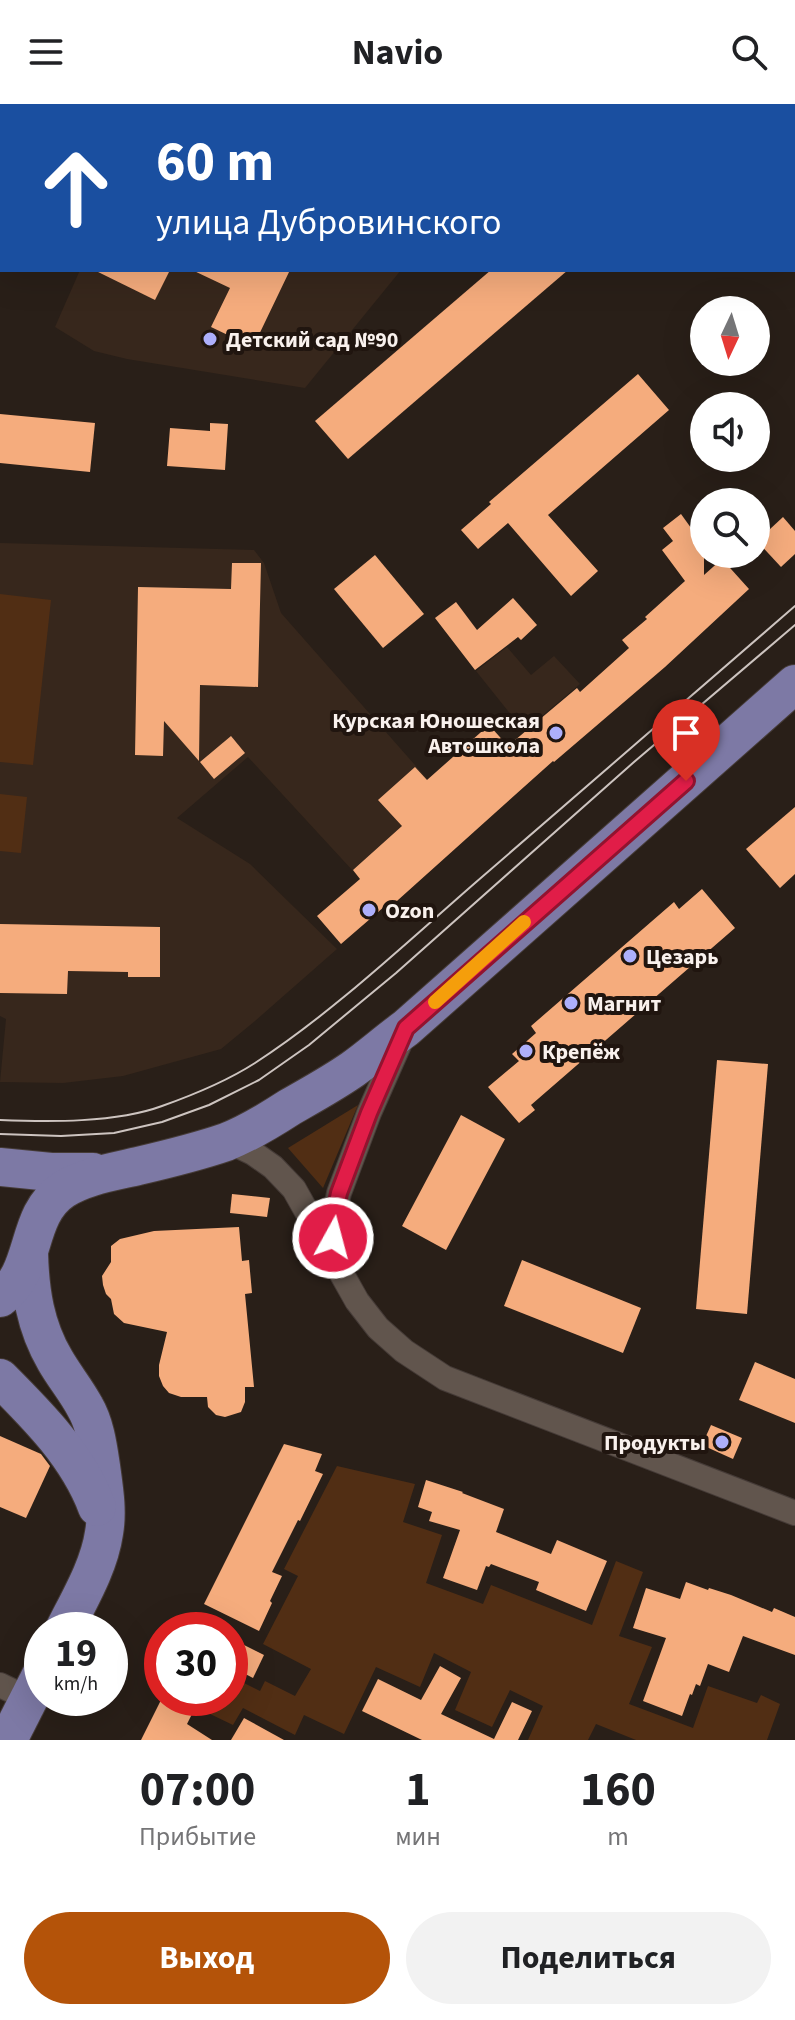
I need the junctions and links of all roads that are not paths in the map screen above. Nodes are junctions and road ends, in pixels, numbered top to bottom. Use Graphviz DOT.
graph roads {
  1 [pos="795,684"];
  2 [pos="406,1028"];
  3 [pos="228,1141"];
  4 [pos="0,1167"];
  5 [pos="116,1171"];
  6 [pos="29,1253"];
  7 [pos="339,1271"];
  8 [pos="0,1298"];
  9 [pos="0,1378"];
  10 [pos="795,1513"];
  11 [pos="102,1545"];
  12 [pos="72,1612"];
  13 [pos="24,1686"];
  14 [pos="8,1740"];
  1 -- 2 [label="main road"];
  2 -- 3 [label="main road"];
  2 -- 7 [label="street"];
  3 -- 5 [label="main road"];
  3 -- 7 [label="street"];
  4 -- 5 [label="main road"];
  5 -- 6 [label="main road"];
  6 -- 8 [label="main road"];
  6 -- 11 [label="main road"];
  7 -- 10 [label="street"];
  9 -- 11 [label="main road"];
  11 -- 12 [label="main road"];
  13 -- 14 [label="main road"];
}
